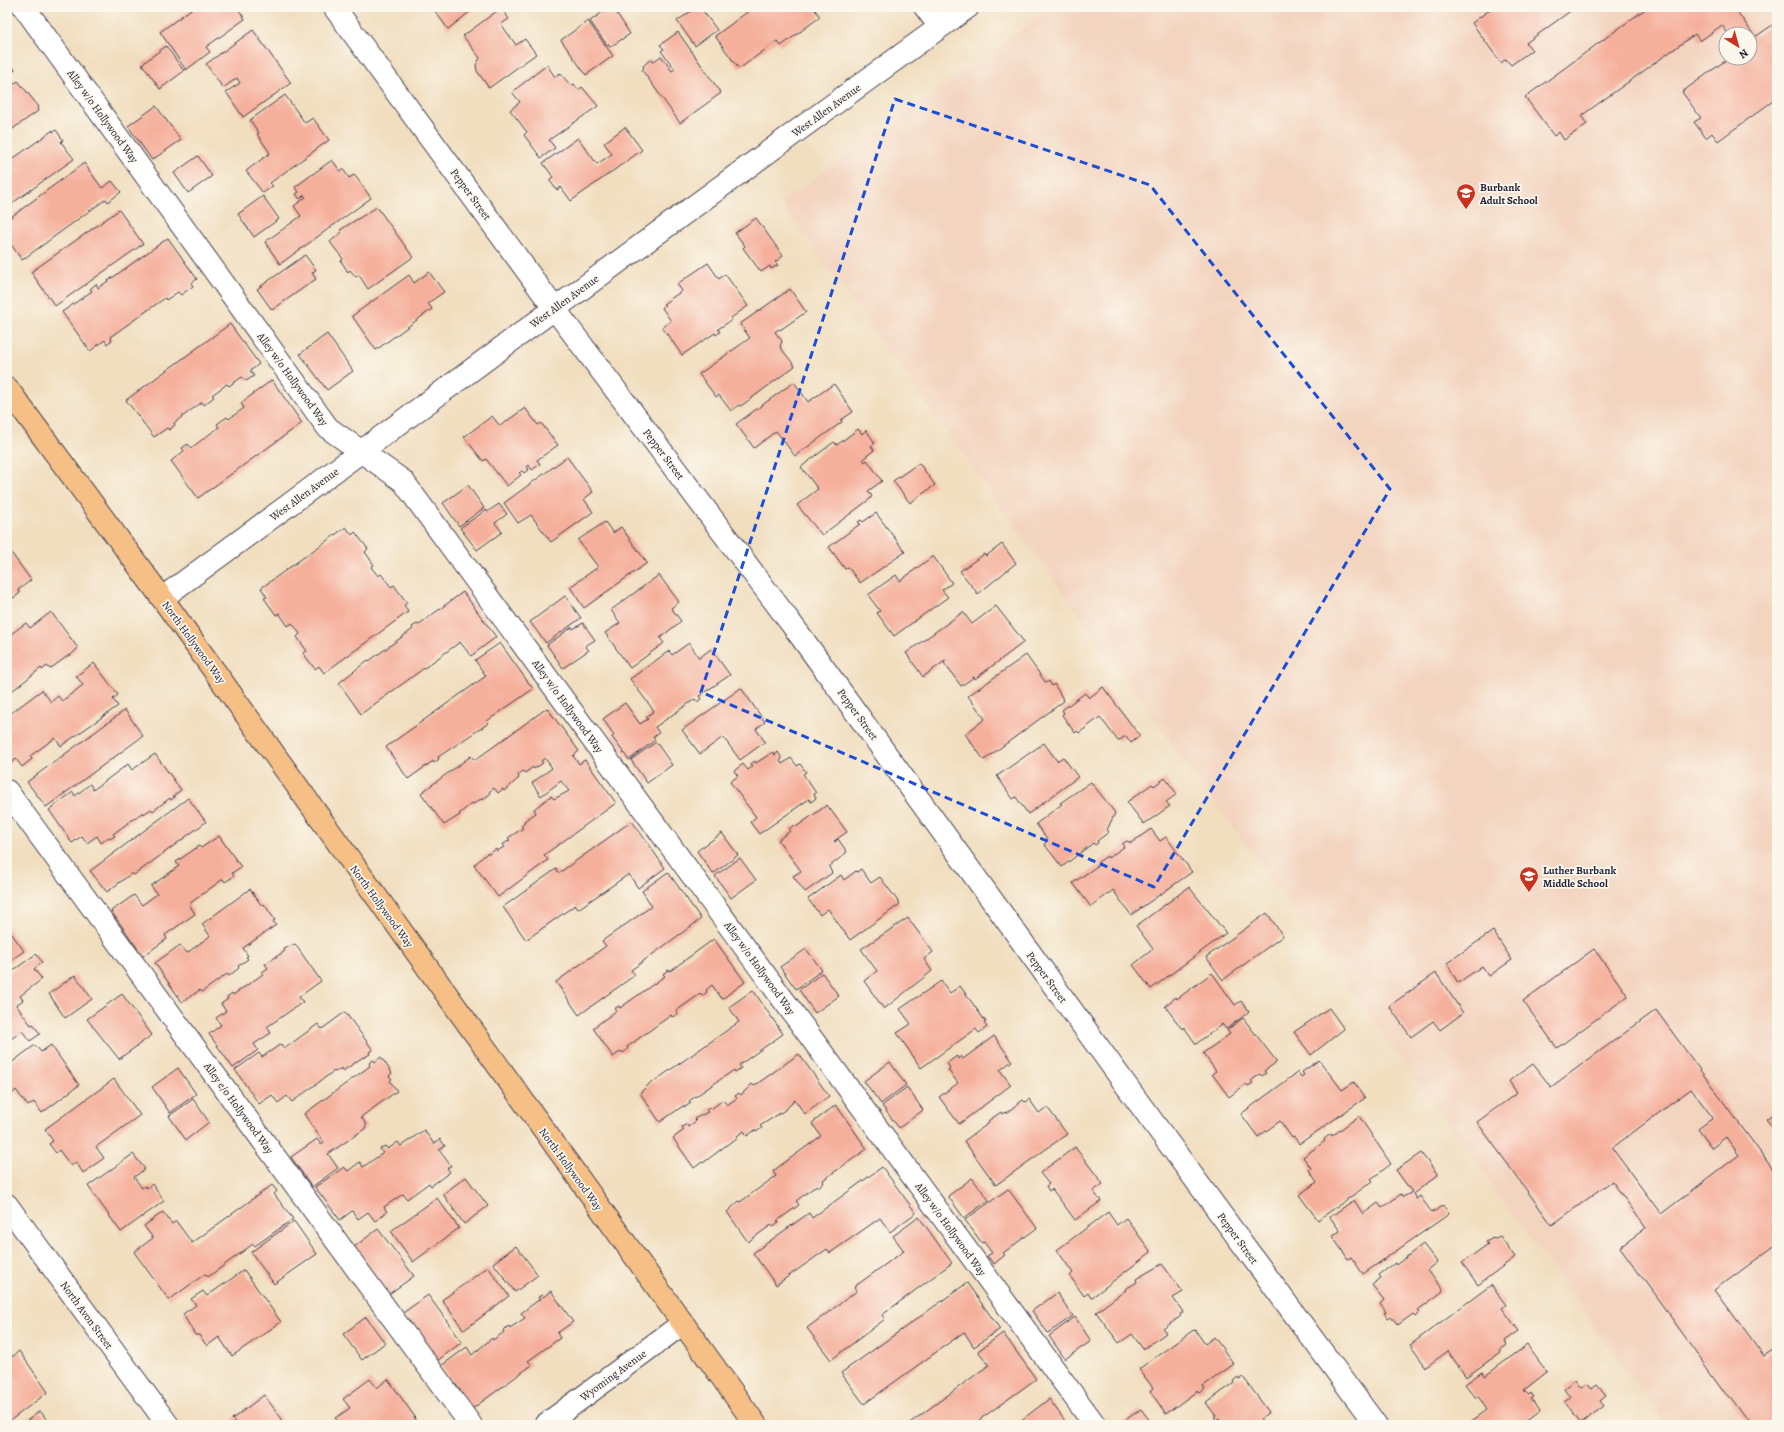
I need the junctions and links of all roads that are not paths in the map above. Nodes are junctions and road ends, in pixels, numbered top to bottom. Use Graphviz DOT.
graph roads {
  1 [pos="24,7"];
  2 [pos="334,7"];
  3 [pos="925,7"];
  4 [pos="968,7"];
  5 [pos="940,27"];
  6 [pos="554,308"];
  7 [pos="7,388"];
  8 [pos="361,452"];
  9 [pos="162,598"];
  10 [pos="7,791"];
  11 [pos="7,1205"];
  12 [pos="682,1324"];
  13 [pos="168,1425"];
  14 [pos="471,1425"];
  15 [pos="545,1425"];
  16 [pos="756,1425"];
  17 [pos="1095,1425"];
  18 [pos="1376,1425"];
  1 -- 8 [label="street, Alley w/o Hollywood Way"];
  2 -- 6 [label="street, Pepper Street"];
  3 -- 5 [label="street"];
  4 -- 5 [label="street, West Allen Avenue"];
  5 -- 6 [label="street, West Allen Avenue"];
  6 -- 8 [label="street, West Allen Avenue"];
  6 -- 18 [label="street, Pepper Street"];
  7 -- 9 [label="main road, North Hollywood Way"];
  8 -- 9 [label="street, West Allen Avenue"];
  8 -- 17 [label="street, Alley w/o Hollywood Way"];
  9 -- 12 [label="main road, North Hollywood Way"];
  10 -- 14 [label="street, Alley e/o Hollywood Way"];
  11 -- 13 [label="street, North Avon Street"];
  12 -- 15 [label="street, Wyoming Avenue"];
  12 -- 16 [label="main road, North Hollywood Way"];
}
